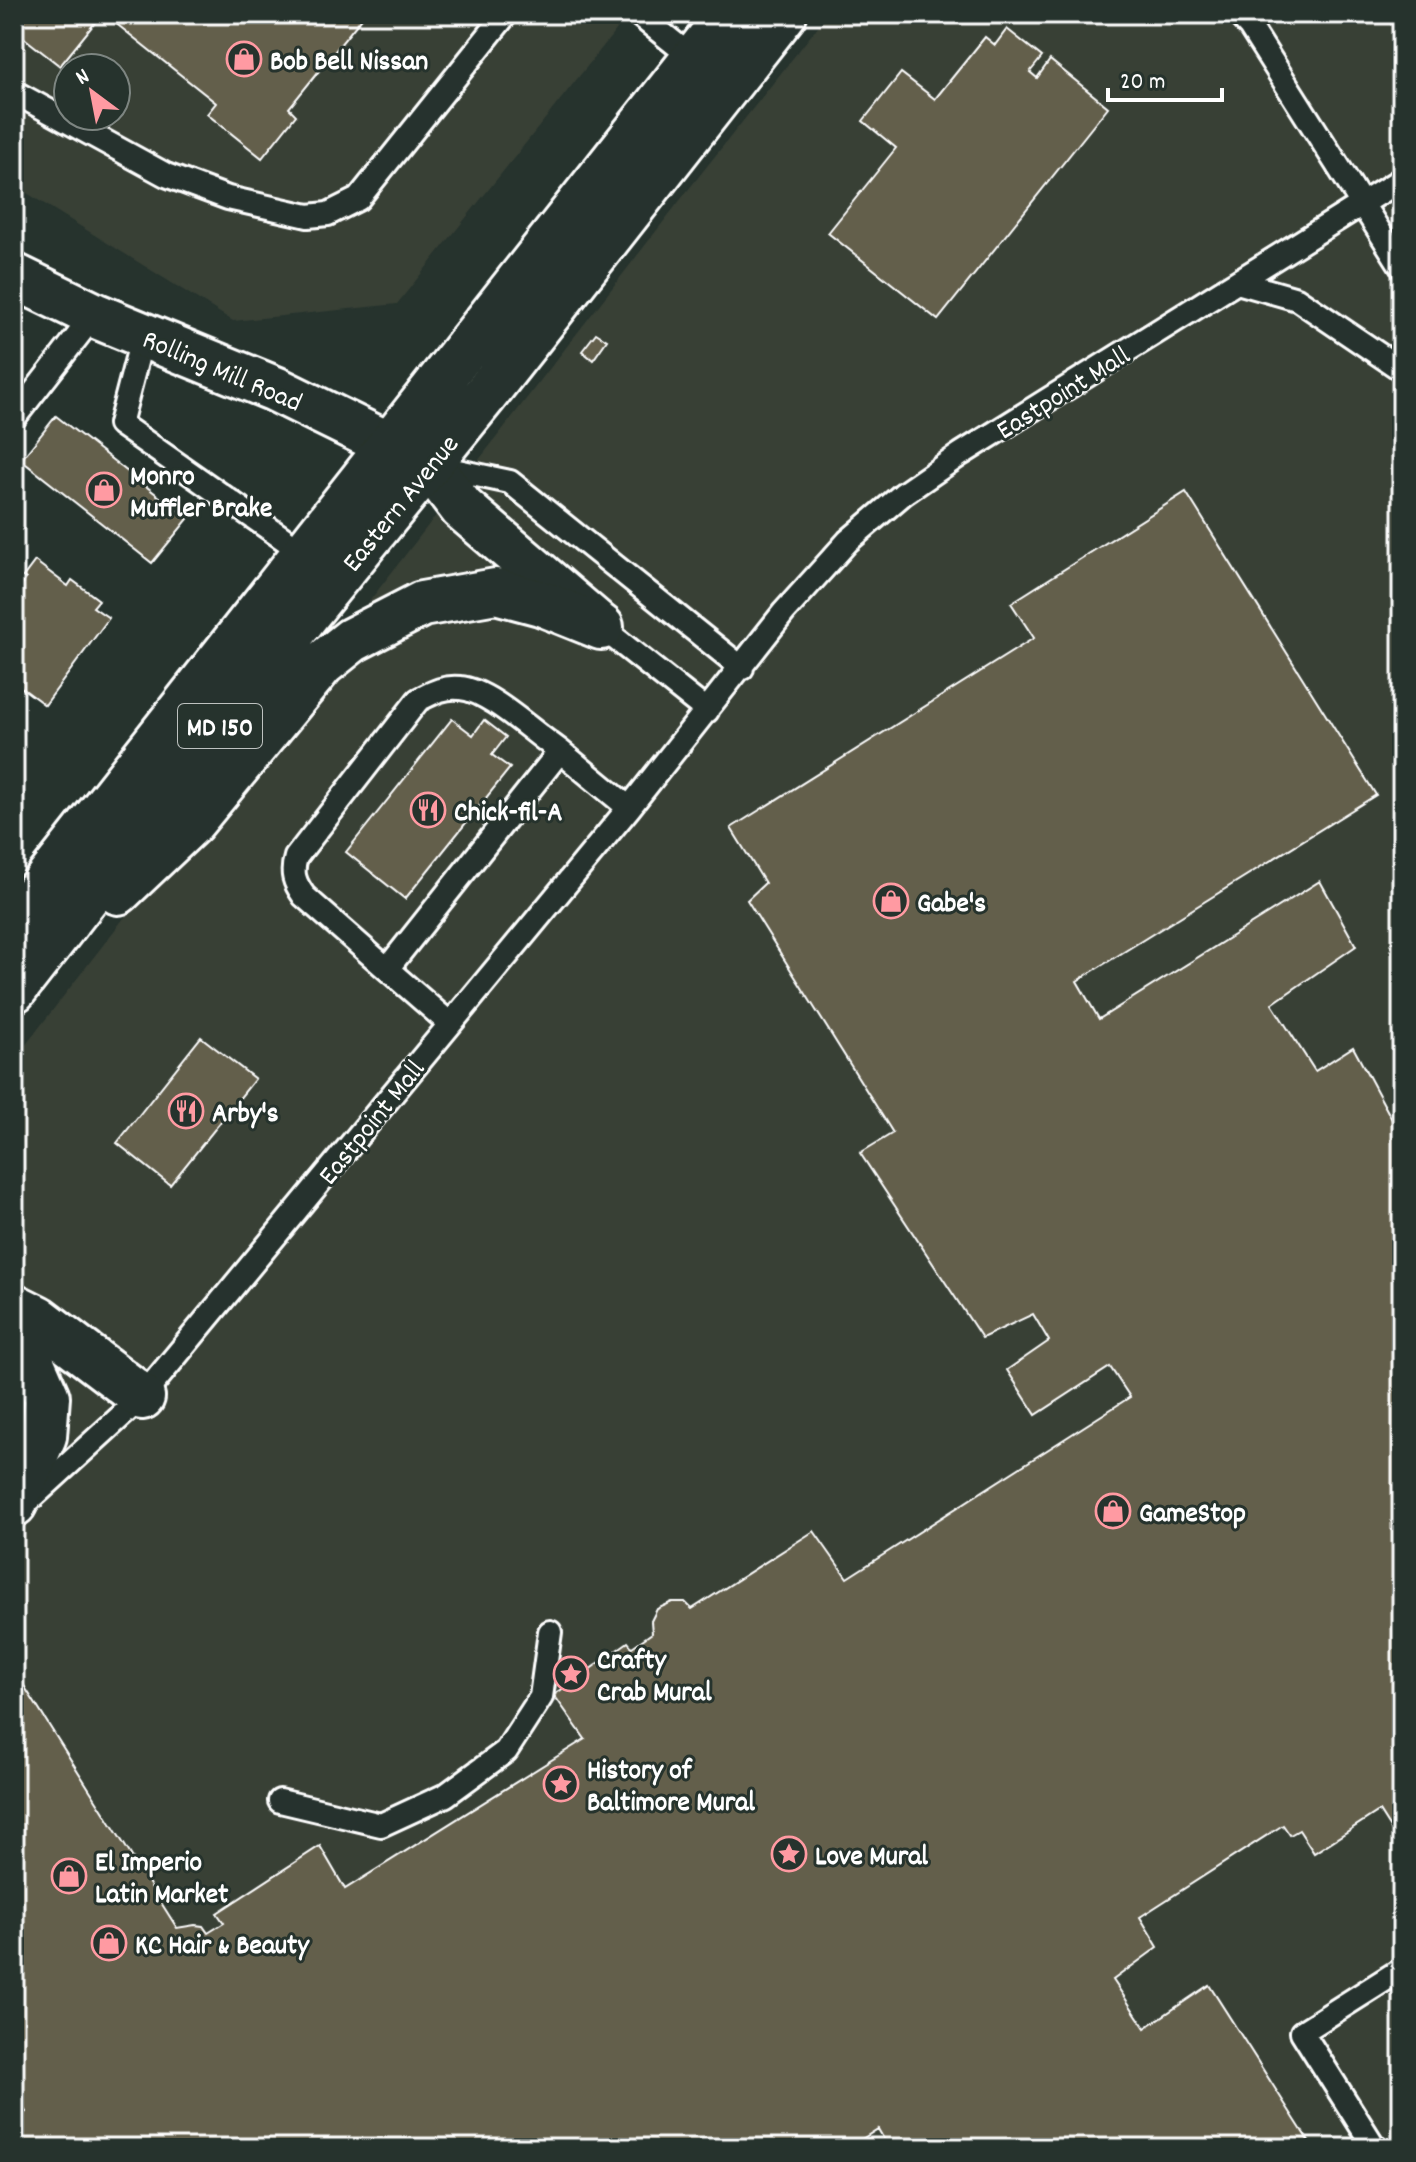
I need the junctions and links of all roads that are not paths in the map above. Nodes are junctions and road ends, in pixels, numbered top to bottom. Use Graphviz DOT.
graph roads {
  1 [pos="506,14"];
  2 [pos="638,14"];
  3 [pos="729,14"];
  4 [pos="784,14"];
  5 [pos="1244,21"];
  6 [pos="694,59"];
  7 [pos="14,92"];
  8 [pos="1402,179"];
  9 [pos="1363,205"];
  10 [pos="1402,267"];
  11 [pos="14,276"];
  12 [pos="1237,282"];
  13 [pos="94,315"];
  14 [pos="143,335"];
  15 [pos="1402,370"];
  16 [pos="14,418"];
  17 [pos="389,445"];
  18 [pos="429,465"];
  19 [pos="304,553"];
  20 [pos="601,627"];
  21 [pos="742,668"];
  22 [pos="707,711"];
  23 [pos="560,751"];
  24 [pos="629,808"];
  25 [pos="14,922"];
  26 [pos="387,969"];
  27 [pos="14,990"];
  28 [pos="449,1023"];
  29 [pos="14,1306"];
  30 [pos="14,1322"];
  31 [pos="142,1397"];
  32 [pos="14,1504"];
  33 [pos="14,1514"];
  34 [pos="550,1632"];
  35 [pos="280,1801"];
  36 [pos="1402,1969"];
  37 [pos="1375,2148"];
  1 -- 7 [label="lane"];
  2 -- 6 [label="lane"];
  3 -- 6 [label="main road, Eastern Avenue / MD 150"];
  4 -- 18 [label="main road, Eastern Avenue / MD 150"];
  5 -- 9 [label="lane"];
  6 -- 17 [label="main road, Eastern Avenue / MD 150"];
  8 -- 9 [label="lane, Eastpoint Mall"];
  9 -- 10 [label="lane"];
  9 -- 12 [label="lane, Eastpoint Mall"];
  11 -- 13 [label="main road, Rolling Mill Road"];
  12 -- 15 [label="lane"];
  12 -- 21 [label="lane, Eastpoint Mall"];
  13 -- 14 [label="main road, Rolling Mill Road"];
  13 -- 16 [label="lane"];
  14 -- 17 [label="main road, Rolling Mill Road"];
  14 -- 19 [label="lane"];
  17 -- 18 [label="main road, Rolling Mill Road"];
  17 -- 19 [label="main road, Eastern Avenue / MD 150"];
  18 -- 20 [label="main road"];
  18 -- 21 [label="lane"];
  18 -- 27 [label="main road, Eastern Avenue / MD 150"];
  19 -- 25 [label="main road, Eastern Avenue / MD 150"];
  20 -- 22 [label="lane"];
  20 -- 27 [label="main road"];
  21 -- 22 [label="lane, Eastpoint Mall"];
  22 -- 24 [label="lane, Eastpoint Mall"];
  23 -- 24 [label="lane"];
  23 -- 26 [label="lane"];
  23 -- 26 [label="lane"];
  24 -- 28 [label="lane, Eastpoint Mall"];
  26 -- 28 [label="lane"];
  28 -- 31 [label="lane, Eastpoint Mall"];
  29 -- 31 [label="main road"];
  30 -- 32 [label="main road"];
  31 -- 33 [label="lane, Eastpoint Mall"];
  34 -- 35 [label="lane"];
  36 -- 37 [label="lane"];
}
